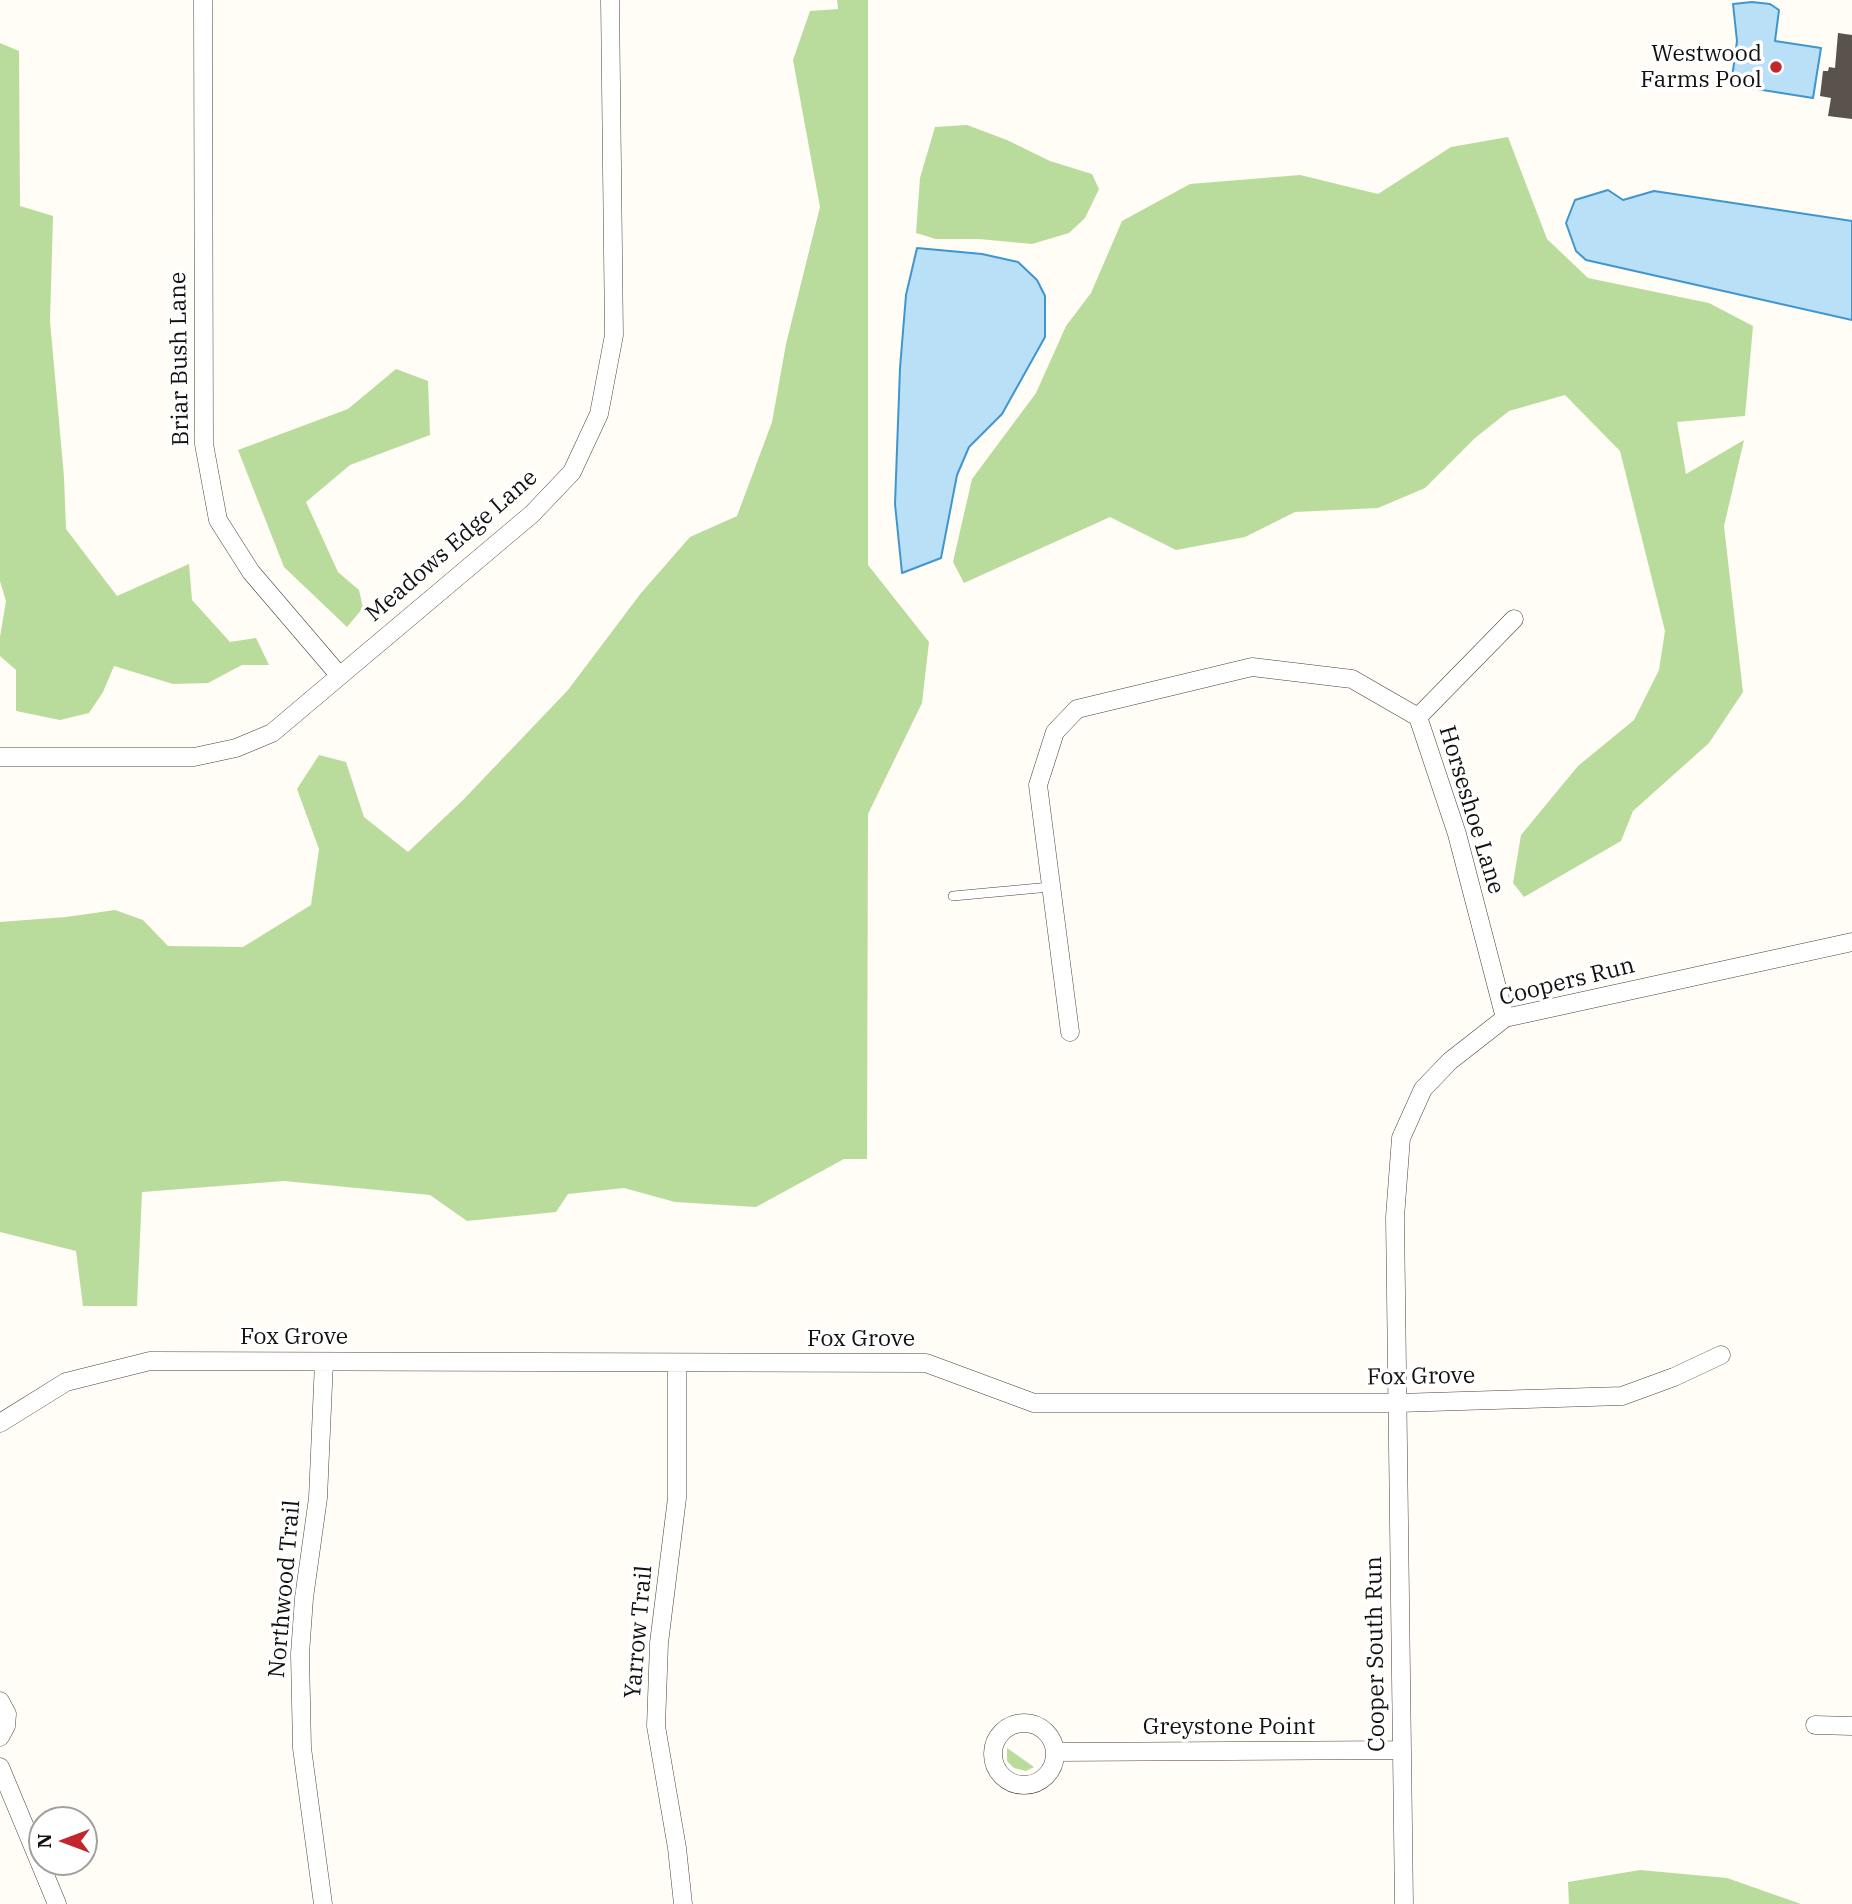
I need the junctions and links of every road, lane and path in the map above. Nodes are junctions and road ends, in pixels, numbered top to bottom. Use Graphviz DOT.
graph roads {
  1 [pos="203,0"];
  2 [pos="610,0"];
  3 [pos="1514,619"];
  4 [pos="339,675"];
  5 [pos="1418,717"];
  6 [pos="0,757"];
  7 [pos="1050,887"];
  8 [pos="953,896"];
  9 [pos="1852,942"];
  10 [pos="1505,1018"];
  11 [pos="1070,1032"];
  12 [pos="1721,1355"];
  13 [pos="324,1362"];
  14 [pos="677,1363"];
  15 [pos="1398,1403"];
  16 [pos="0,1423"];
  17 [pos="0,1701"];
  18 [pos="1815,1725"];
  19 [pos="1852,1726"];
  20 [pos="0,1737"];
  21 [pos="1402,1750"];
  22 [pos="1055,1752"];
  23 [pos="0,1767"];
  24 [pos="57,1904"];
  25 [pos="323,1904"];
  26 [pos="683,1904"];
  27 [pos="1404,1904"];
  1 -- 4 [label="street, Briar Bush Lane"];
  2 -- 4 [label="street, Meadows Edge Lane"];
  3 -- 5 [label="street"];
  4 -- 6 [label="street, Meadows Edge Lane"];
  5 -- 7 [label="street, Horseshoe Lane"];
  5 -- 10 [label="street, Horseshoe Lane"];
  7 -- 8 [label="lane"];
  7 -- 11 [label="street, Horseshoe Lane"];
  9 -- 10 [label="street, Coopers Run"];
  10 -- 15 [label="street, Coopers Run"];
  12 -- 15 [label="street, Fox Grove"];
  13 -- 14 [label="street, Fox Grove"];
  13 -- 16 [label="street, Fox Grove"];
  13 -- 25 [label="street, Northwood Trail"];
  14 -- 15 [label="street, Fox Grove"];
  14 -- 26 [label="street, Yarrow Trail"];
  15 -- 21 [label="street, Cooper South Run"];
  17 -- 20 [label="street"];
  18 -- 19 [label="street"];
  21 -- 22 [label="street, Greystone Point"];
  21 -- 27 [label="street, Cooper South Run"];
  23 -- 24 [label="street"];
}
